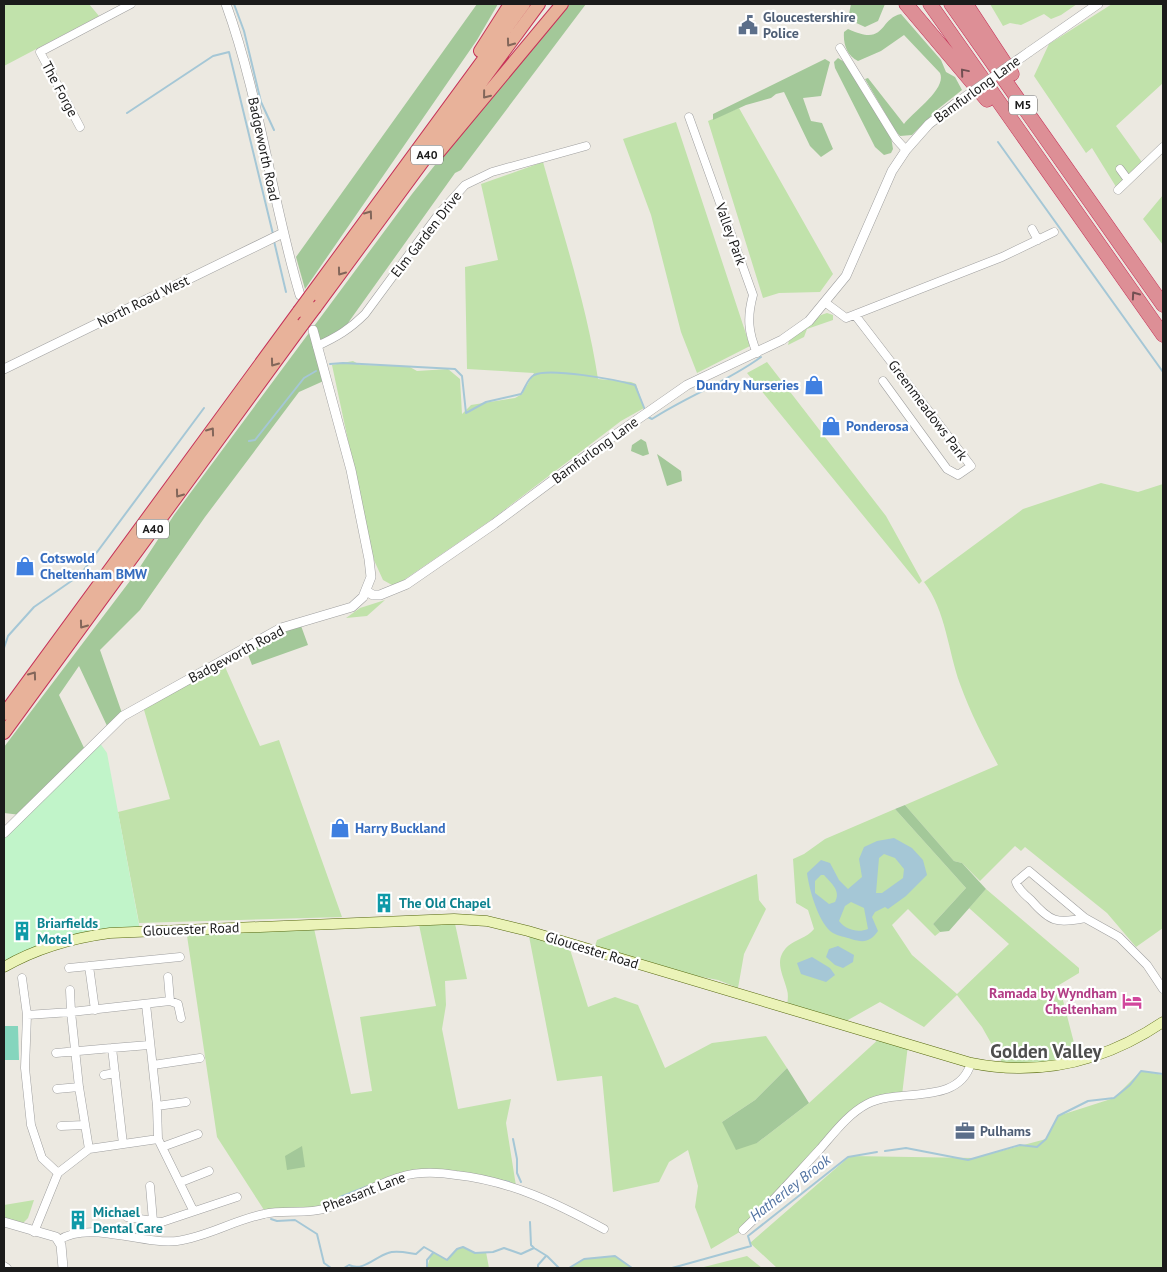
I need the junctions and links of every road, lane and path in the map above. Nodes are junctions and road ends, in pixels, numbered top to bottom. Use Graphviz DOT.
graph roads {
  1 [pos="131,4"];
  2 [pos="226,4"];
  3 [pos="510,4"];
  4 [pos="524,4"];
  5 [pos="539,4"];
  6 [pos="562,4"];
  7 [pos="906,4"];
  8 [pos="930,4"];
  9 [pos="951,4"];
  10 [pos="966,4"];
  11 [pos="1098,4"];
  12 [pos="840,48"];
  13 [pos="688,117"];
  14 [pos="80,127"];
  15 [pos="421,144"];
  16 [pos="586,146"];
  17 [pos="1163,147"];
  18 [pos="906,150"];
  19 [pos="1120,169"];
  20 [pos="1128,180"];
  21 [pos="1118,190"];
  22 [pos="1062,191"];
  23 [pos="1094,206"];
  24 [pos="1032,228"];
  25 [pos="1054,232"];
  26 [pos="283,233"];
  27 [pos="1038,240"];
  28 [pos="358,248"];
  29 [pos="308,299"];
  30 [pos="826,303"];
  31 [pos="1163,305"];
  32 [pos="855,315"];
  33 [pos="308,327"];
  34 [pos="1163,335"];
  35 [pos="317,346"];
  36 [pos="757,352"];
  37 [pos="4,369"];
  38 [pos="883,381"];
  39 [pos="366,591"];
  40 [pos="4,714"];
  41 [pos="4,733"];
  42 [pos="4,833"];
  43 [pos="1085,918"];
  44 [pos="180,957"];
  45 [pos="89,966"];
  46 [pos="4,967"];
  47 [pos="68,968"];
  48 [pos="168,976"];
  49 [pos="22,978"];
  50 [pos="1163,989"];
  51 [pos="70,990"];
  52 [pos="170,1001"];
  53 [pos="146,1004"];
  54 [pos="95,1010"];
  55 [pos="70,1012"];
  56 [pos="27,1016"];
  57 [pos="181,1018"];
  58 [pos="1163,1022"];
  59 [pos="149,1045"];
  60 [pos="112,1048"];
  61 [pos="76,1051"];
  62 [pos="56,1053"];
  63 [pos="200,1058"];
  64 [pos="972,1063"];
  65 [pos="153,1065"];
  66 [pos="115,1073"];
  67 [pos="104,1074"];
  68 [pos="78,1087"];
  69 [pos="57,1089"];
  70 [pos="186,1102"];
  71 [pos="157,1106"];
  72 [pos="84,1125"];
  73 [pos="61,1126"];
  74 [pos="198,1134"];
  75 [pos="158,1139"];
  76 [pos="123,1144"];
  77 [pos="162,1147"];
  78 [pos="89,1149"];
  79 [pos="209,1171"];
  80 [pos="58,1173"];
  81 [pos="180,1182"];
  82 [pos="150,1186"];
  83 [pos="237,1198"];
  84 [pos="193,1210"];
  85 [pos="127,1217"];
  86 [pos="153,1221"];
  87 [pos="4,1222"];
  88 [pos="604,1228"];
  89 [pos="744,1230"];
  90 [pos="34,1232"];
  91 [pos="59,1240"];
  92 [pos="4,1266"];
  93 [pos="7,1268"];
  94 [pos="63,1268"];
  1 -- 14 [label="street, The Forge"];
  2 -- 26 [label="street, Badgeworth Road"];
  3 -- 15 [label="highway"];
  4 -- 15 [label="highway, A40"];
  5 -- 28 [label="highway, A40, one-way"];
  6 -- 28 [label="highway, one-way"];
  22 -- 7 [label="highway, M5, one-way"];
  8 -- 22 [label="highway, M5"];
  9 -- 23 [label="highway, M5"];
  10 -- 23 [label="highway, M5"];
  11 -- 18 [label="street, Bamfurlong Lane, bridge"];
  12 -- 18 [label="street"];
  13 -- 36 [label="street, Valley Park"];
  29 -- 15 [label="highway, A40, one-way"];
  16 -- 35 [label="street, Elm Garden Drive"];
  17 -- 20 [label="street"];
  18 -- 30 [label="street, Bamfurlong Lane"];
  19 -- 20 [label="street"];
  20 -- 21 [label="street"];
  34 -- 22 [label="highway, M5, one-way"];
  23 -- 31 [label="highway, M5"];
  24 -- 27 [label="street"];
  25 -- 27 [label="street"];
  26 -- 29 [label="street, Badgeworth Road"];
  26 -- 37 [label="street, North Road West"];
  27 -- 32 [label="street"];
  28 -- 29 [label="highway, A40, one-way"];
  29 -- 33 [label="highway, A40, bridge"];
  40 -- 29 [label="highway, A40, one-way, bridge"];
  30 -- 32 [label="street"];
  30 -- 36 [label="street, Bamfurlong Lane"];
  32 -- 38 [label="street, Greenmeadows Park"];
  33 -- 35 [label="street"];
  33 -- 41 [label="highway, A40, one-way"];
  35 -- 39 [label="street"];
  36 -- 39 [label="street, Bamfurlong Lane"];
  39 -- 42 [label="street, Badgeworth Road"];
  43 -- 43 [label="street"];
  43 -- 50 [label="street"];
  44 -- 45 [label="street"];
  45 -- 47 [label="street"];
  45 -- 54 [label="street"];
  46 -- 64 [label="main road, Gloucester Road"];
  48 -- 52 [label="street"];
  49 -- 56 [label="street"];
  51 -- 55 [label="street"];
  52 -- 53 [label="street"];
  52 -- 57 [label="street"];
  53 -- 54 [label="street"];
  53 -- 59 [label="street"];
  54 -- 55 [label="street"];
  55 -- 56 [label="street"];
  55 -- 61 [label="street"];
  56 -- 80 [label="street"];
  58 -- 64 [label="main road, Gloucester Road"];
  59 -- 60 [label="street"];
  59 -- 65 [label="street"];
  60 -- 61 [label="street"];
  60 -- 66 [label="street"];
  61 -- 62 [label="street"];
  61 -- 68 [label="street"];
  63 -- 65 [label="street"];
  64 -- 89 [label="street"];
  65 -- 71 [label="street"];
  66 -- 67 [label="street"];
  66 -- 76 [label="street"];
  68 -- 69 [label="street"];
  68 -- 72 [label="street"];
  70 -- 71 [label="street"];
  71 -- 75 [label="street"];
  72 -- 73 [label="street"];
  72 -- 78 [label="street"];
  74 -- 77 [label="street"];
  75 -- 76 [label="street"];
  75 -- 77 [label="street"];
  76 -- 78 [label="street"];
  77 -- 81 [label="street"];
  78 -- 80 [label="street"];
  79 -- 81 [label="street"];
  80 -- 90 [label="street"];
  81 -- 84 [label="street"];
  82 -- 86 [label="street"];
  83 -- 84 [label="street"];
  84 -- 86 [label="street"];
  85 -- 86 [label="street"];
  87 -- 90 [label="street"];
  88 -- 91 [label="street, Pheasant Lane"];
  90 -- 91 [label="street"];
  91 -- 94 [label="street"];
  92 -- 93 [label="street"];
}
